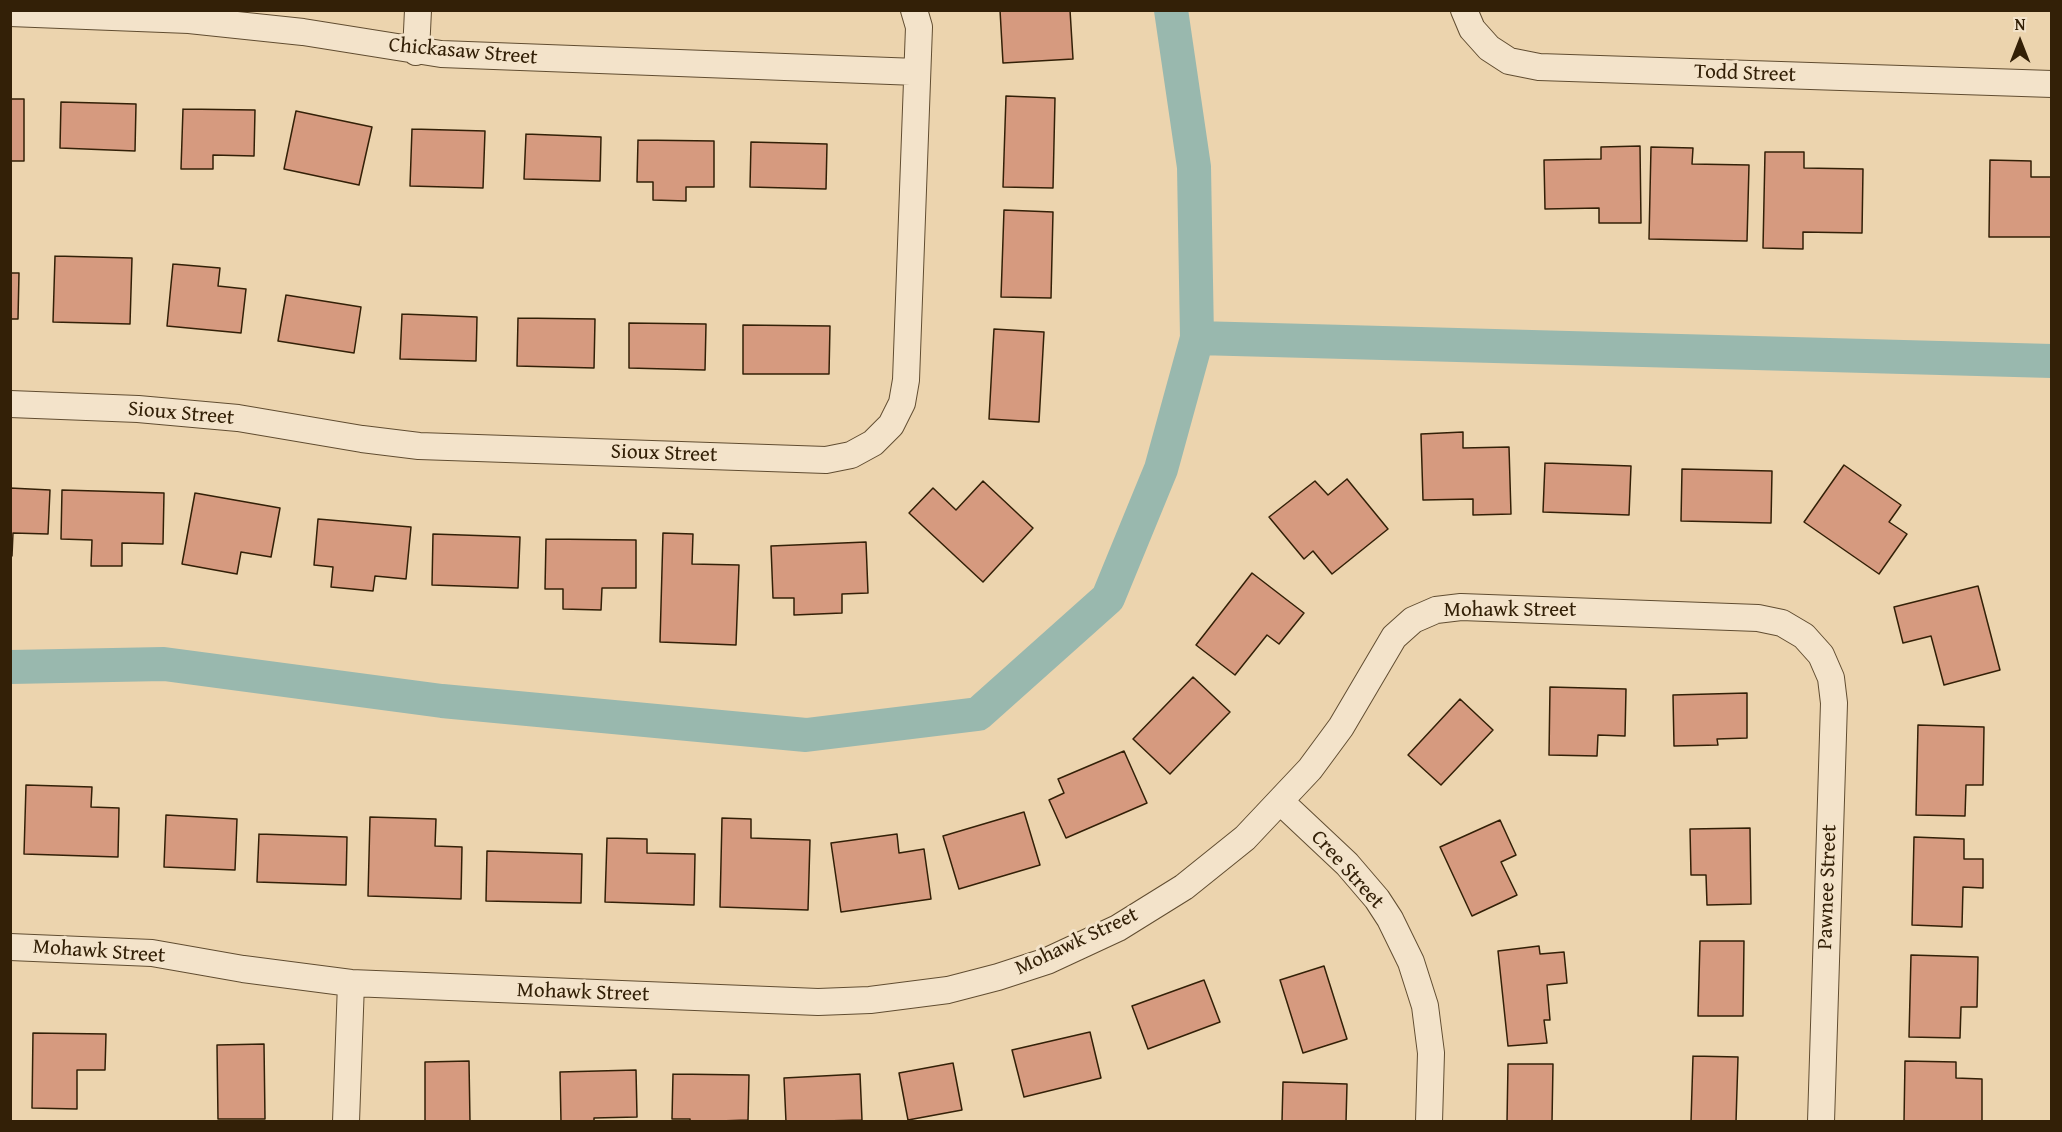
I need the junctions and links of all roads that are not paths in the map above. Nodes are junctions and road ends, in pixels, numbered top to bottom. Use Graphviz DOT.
graph roads {
  1 [pos="418,10"];
  2 [pos="914,10"];
  3 [pos="1464,10"];
  4 [pos="10,13"];
  5 [pos="416,52"];
  6 [pos="917,72"];
  7 [pos="2052,84"];
  8 [pos="10,404"];
  9 [pos="1821,655"];
  10 [pos="1281,802"];
  11 [pos="10,947"];
  12 [pos="351,983"];
  13 [pos="346,1122"];
  14 [pos="1429,1122"];
  15 [pos="1821,1122"];
  1 -- 5 [label="street"];
  2 -- 6 [label="street, Sioux Street"];
  3 -- 7 [label="street, Todd Street"];
  4 -- 5 [label="street, Chickasaw Street"];
  5 -- 6 [label="street, Chickasaw Street"];
  6 -- 8 [label="street, Sioux Street"];
  9 -- 10 [label="street, Mohawk Street"];
  9 -- 15 [label="street, Pawnee Street"];
  10 -- 12 [label="street, Mohawk Street"];
  10 -- 14 [label="street, Cree Street"];
  11 -- 12 [label="street, Mohawk Street"];
  12 -- 13 [label="street"];
}
